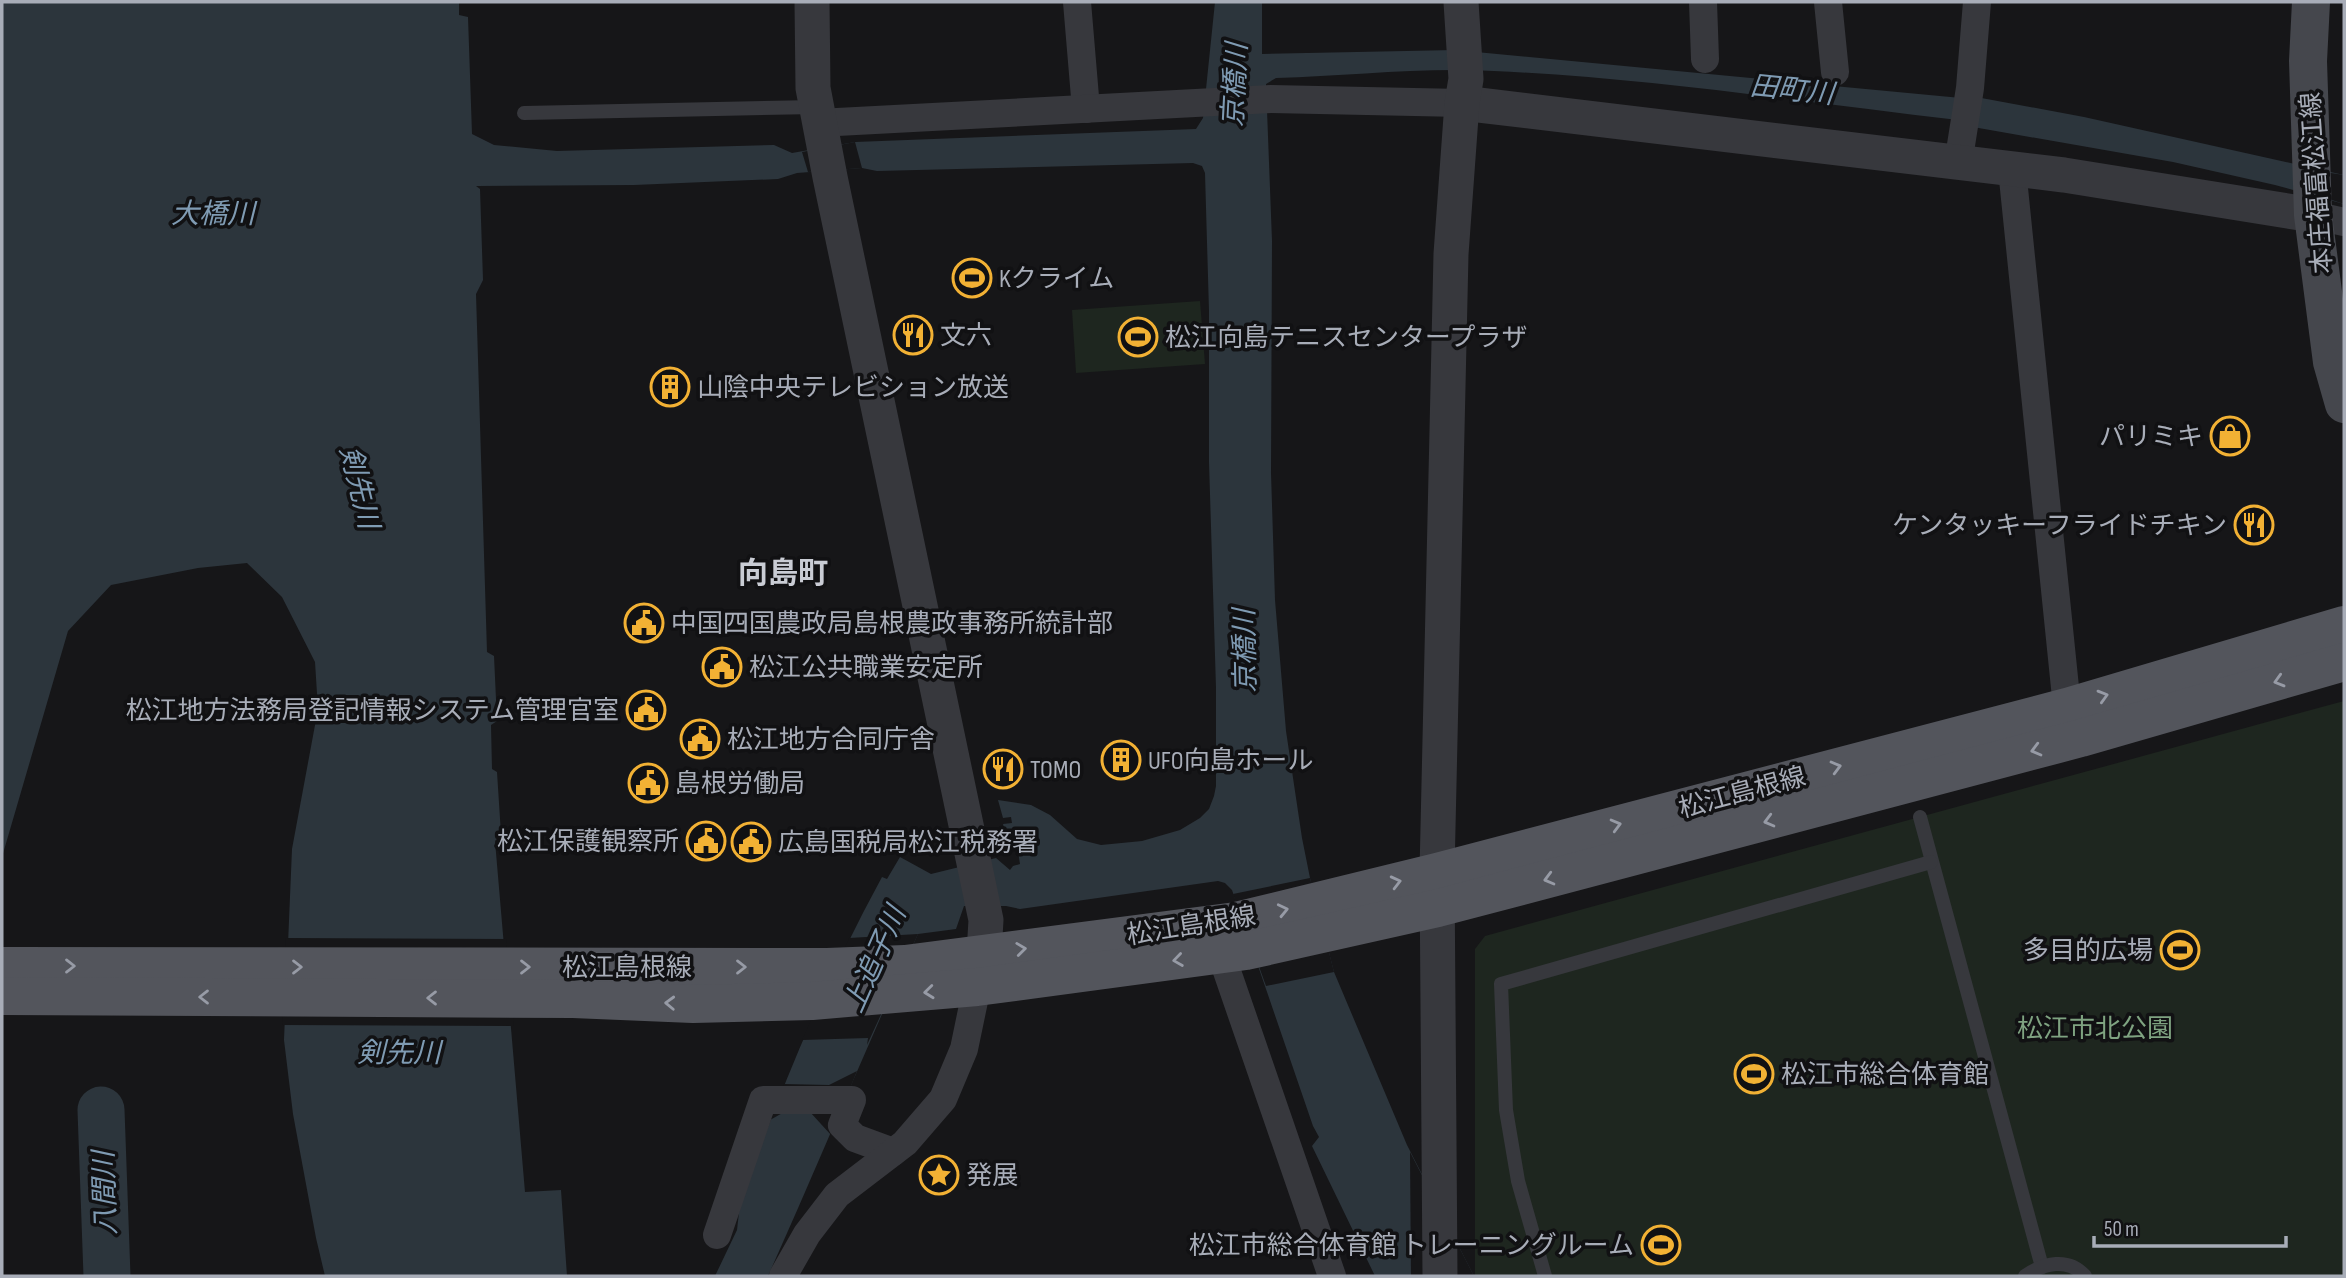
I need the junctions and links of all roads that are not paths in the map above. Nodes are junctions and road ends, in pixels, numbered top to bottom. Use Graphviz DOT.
graph roads {
  1 [pos="812,2"];
  2 [pos="1077,2"];
  3 [pos="1461,2"];
  4 [pos="1703,2"];
  5 [pos="1828,2"];
  6 [pos="1977,2"];
  7 [pos="2311,2"];
  8 [pos="1705,59"];
  9 [pos="1835,72"];
  10 [pos="1464,91"];
  11 [pos="1086,110"];
  12 [pos="524,113"];
  13 [pos="819,122"];
  14 [pos="1958,164"];
  15 [pos="2012,169"];
  16 [pos="2323,212"];
  17 [pos="2344,404"];
  18 [pos="2344,625"];
  19 [pos="2344,662"];
  20 [pos="2067,707"];
  21 [pos="1920,817"];
  22 [pos="1931,862"];
  23 [pos="1437,890"];
  24 [pos="1234,942"];
  25 [pos="983,954"];
  26 [pos="2,966"];
  27 [pos="574,983"];
  28 [pos="2,996"];
  29 [pos="893,1152"];
  30 [pos="717,1235"];
  31 [pos="2042,1267"];
  32 [pos="783,1276"];
  33 [pos="1332,1276"];
  34 [pos="1440,1276"];
  35 [pos="1545,1276"];
  36 [pos="2025,1276"];
  37 [pos="2085,1276"];
  1 -- 13 [label="street"];
  2 -- 11 [label="street"];
  3 -- 10 [label="street"];
  4 -- 8 [label="street"];
  5 -- 9 [label="street"];
  6 -- 14 [label="street"];
  7 -- 16 [label="main road, 本庄福富松江線"];
  10 -- 11 [label="street"];
  10 -- 14 [label="street"];
  10 -- 23 [label="street"];
  11 -- 13 [label="street"];
  12 -- 13 [label="lane"];
  13 -- 25 [label="street"];
  14 -- 15 [label="street"];
  15 -- 16 [label="street"];
  15 -- 20 [label="street"];
  16 -- 17 [label="main road, 本庄福富松江線"];
  20 -- 18 [label="main road, 松江島根線, one-way"];
  19 -- 23 [label="main road, 松江島根線, one-way"];
  23 -- 20 [label="main road, 松江島根線, one-way"];
  21 -- 22 [label="lane"];
  22 -- 31 [label="lane"];
  22 -- 35 [label="lane"];
  23 -- 24 [label="main road, 松江島根線"];
  23 -- 34 [label="street"];
  24 -- 25 [label="main road, 松江島根線"];
  24 -- 33 [label="street"];
  25 -- 27 [label="main road, 松江島根線"];
  25 -- 29 [label="street"];
  26 -- 27 [label="main road, 松江島根線, one-way"];
  27 -- 28 [label="main road, 松江島根線, one-way"];
  29 -- 30 [label="street"];
  29 -- 32 [label="street"];
  31 -- 36 [label="lane"];
  31 -- 37 [label="lane"];
}
